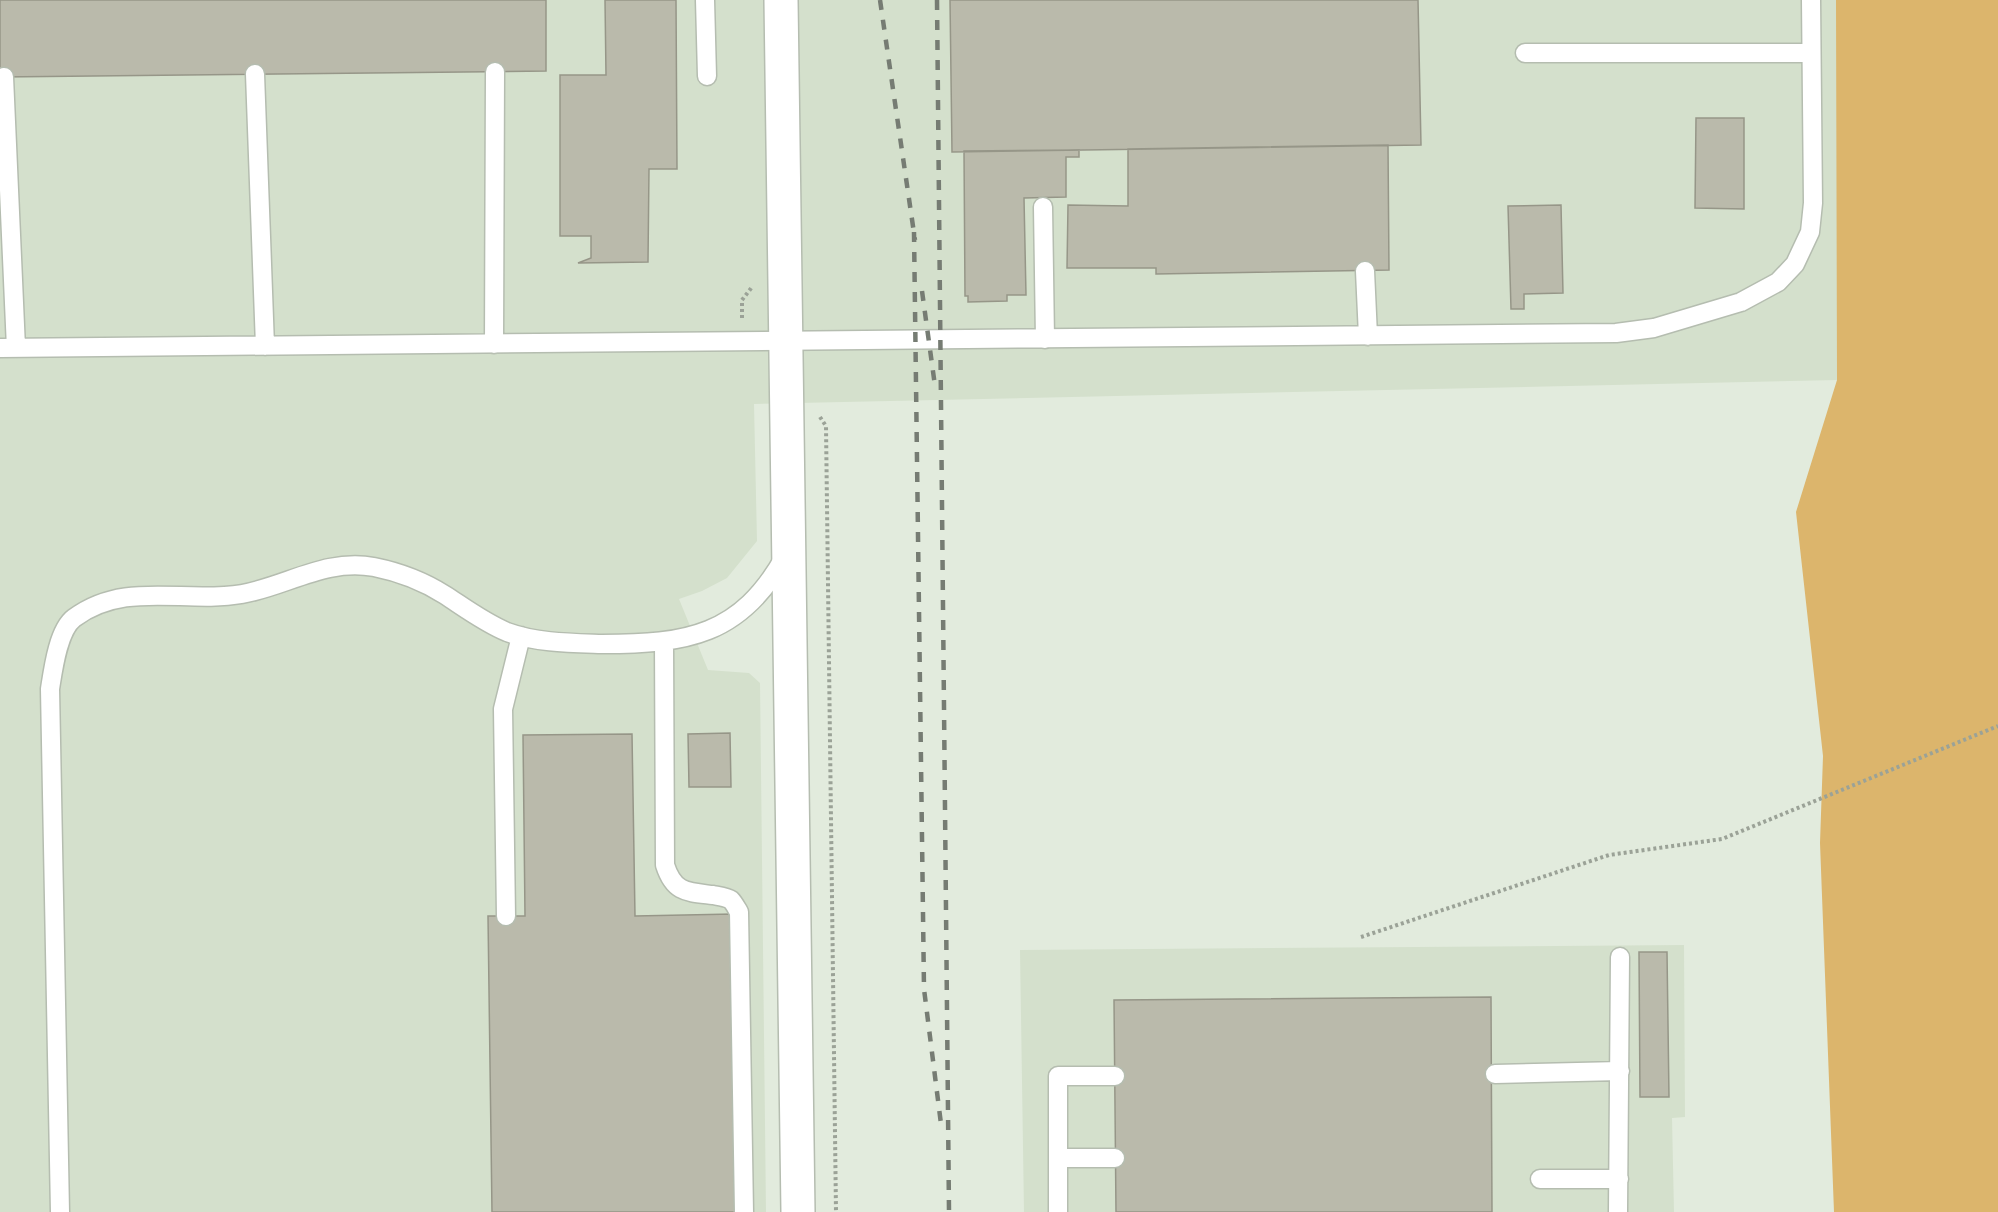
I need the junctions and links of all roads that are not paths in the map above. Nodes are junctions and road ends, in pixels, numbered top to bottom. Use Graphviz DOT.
graph roads {
  1 [pos="705,0"];
  2 [pos="781,0"];
  3 [pos="1811,0"];
  4 [pos="1524,53"];
  5 [pos="1811,53"];
  6 [pos="495,72"];
  7 [pos="255,74"];
  8 [pos="706,76"];
  9 [pos="4,77"];
  10 [pos="1043,207"];
  11 [pos="1365,271"];
  12 [pos="1368,336"];
  13 [pos="1045,339"];
  14 [pos="784,342"];
  15 [pos="494,344"];
  16 [pos="265,346"];
  17 [pos="8,348"];
  18 [pos="787,553"];
  19 [pos="521,636"];
  20 [pos="664,642"];
  21 [pos="506,916"];
  22 [pos="1620,957"];
  23 [pos="1620,1071"];
  24 [pos="1495,1074"];
  25 [pos="1115,1076"];
  26 [pos="1058,1158"];
  27 [pos="1115,1158"];
  28 [pos="1540,1179"];
  29 [pos="1618,1179"];
  30 [pos="60,1212"];
  31 [pos="744,1212"];
  32 [pos="798,1212"];
  33 [pos="1059,1212"];
  34 [pos="1618,1212"];
  1 -- 8 [label="lane"];
  2 -- 14 [label="street"];
  3 -- 5 [label="lane"];
  4 -- 5 [label="lane"];
  5 -- 12 [label="lane"];
  6 -- 15 [label="lane"];
  7 -- 16 [label="lane"];
  9 -- 17 [label="lane"];
  10 -- 13 [label="lane"];
  11 -- 12 [label="lane"];
  12 -- 13 [label="lane"];
  13 -- 14 [label="lane"];
  14 -- 15 [label="lane"];
  14 -- 18 [label="street"];
  15 -- 16 [label="lane"];
  16 -- 17 [label="lane"];
  18 -- 20 [label="lane"];
  18 -- 32 [label="street"];
  19 -- 20 [label="lane"];
  19 -- 21 [label="lane"];
  19 -- 30 [label="lane"];
  20 -- 31 [label="lane"];
  22 -- 23 [label="lane"];
  23 -- 24 [label="lane"];
  23 -- 29 [label="lane"];
  25 -- 26 [label="lane"];
  26 -- 27 [label="lane"];
  26 -- 33 [label="lane"];
  28 -- 29 [label="lane"];
  29 -- 34 [label="lane"];
}
